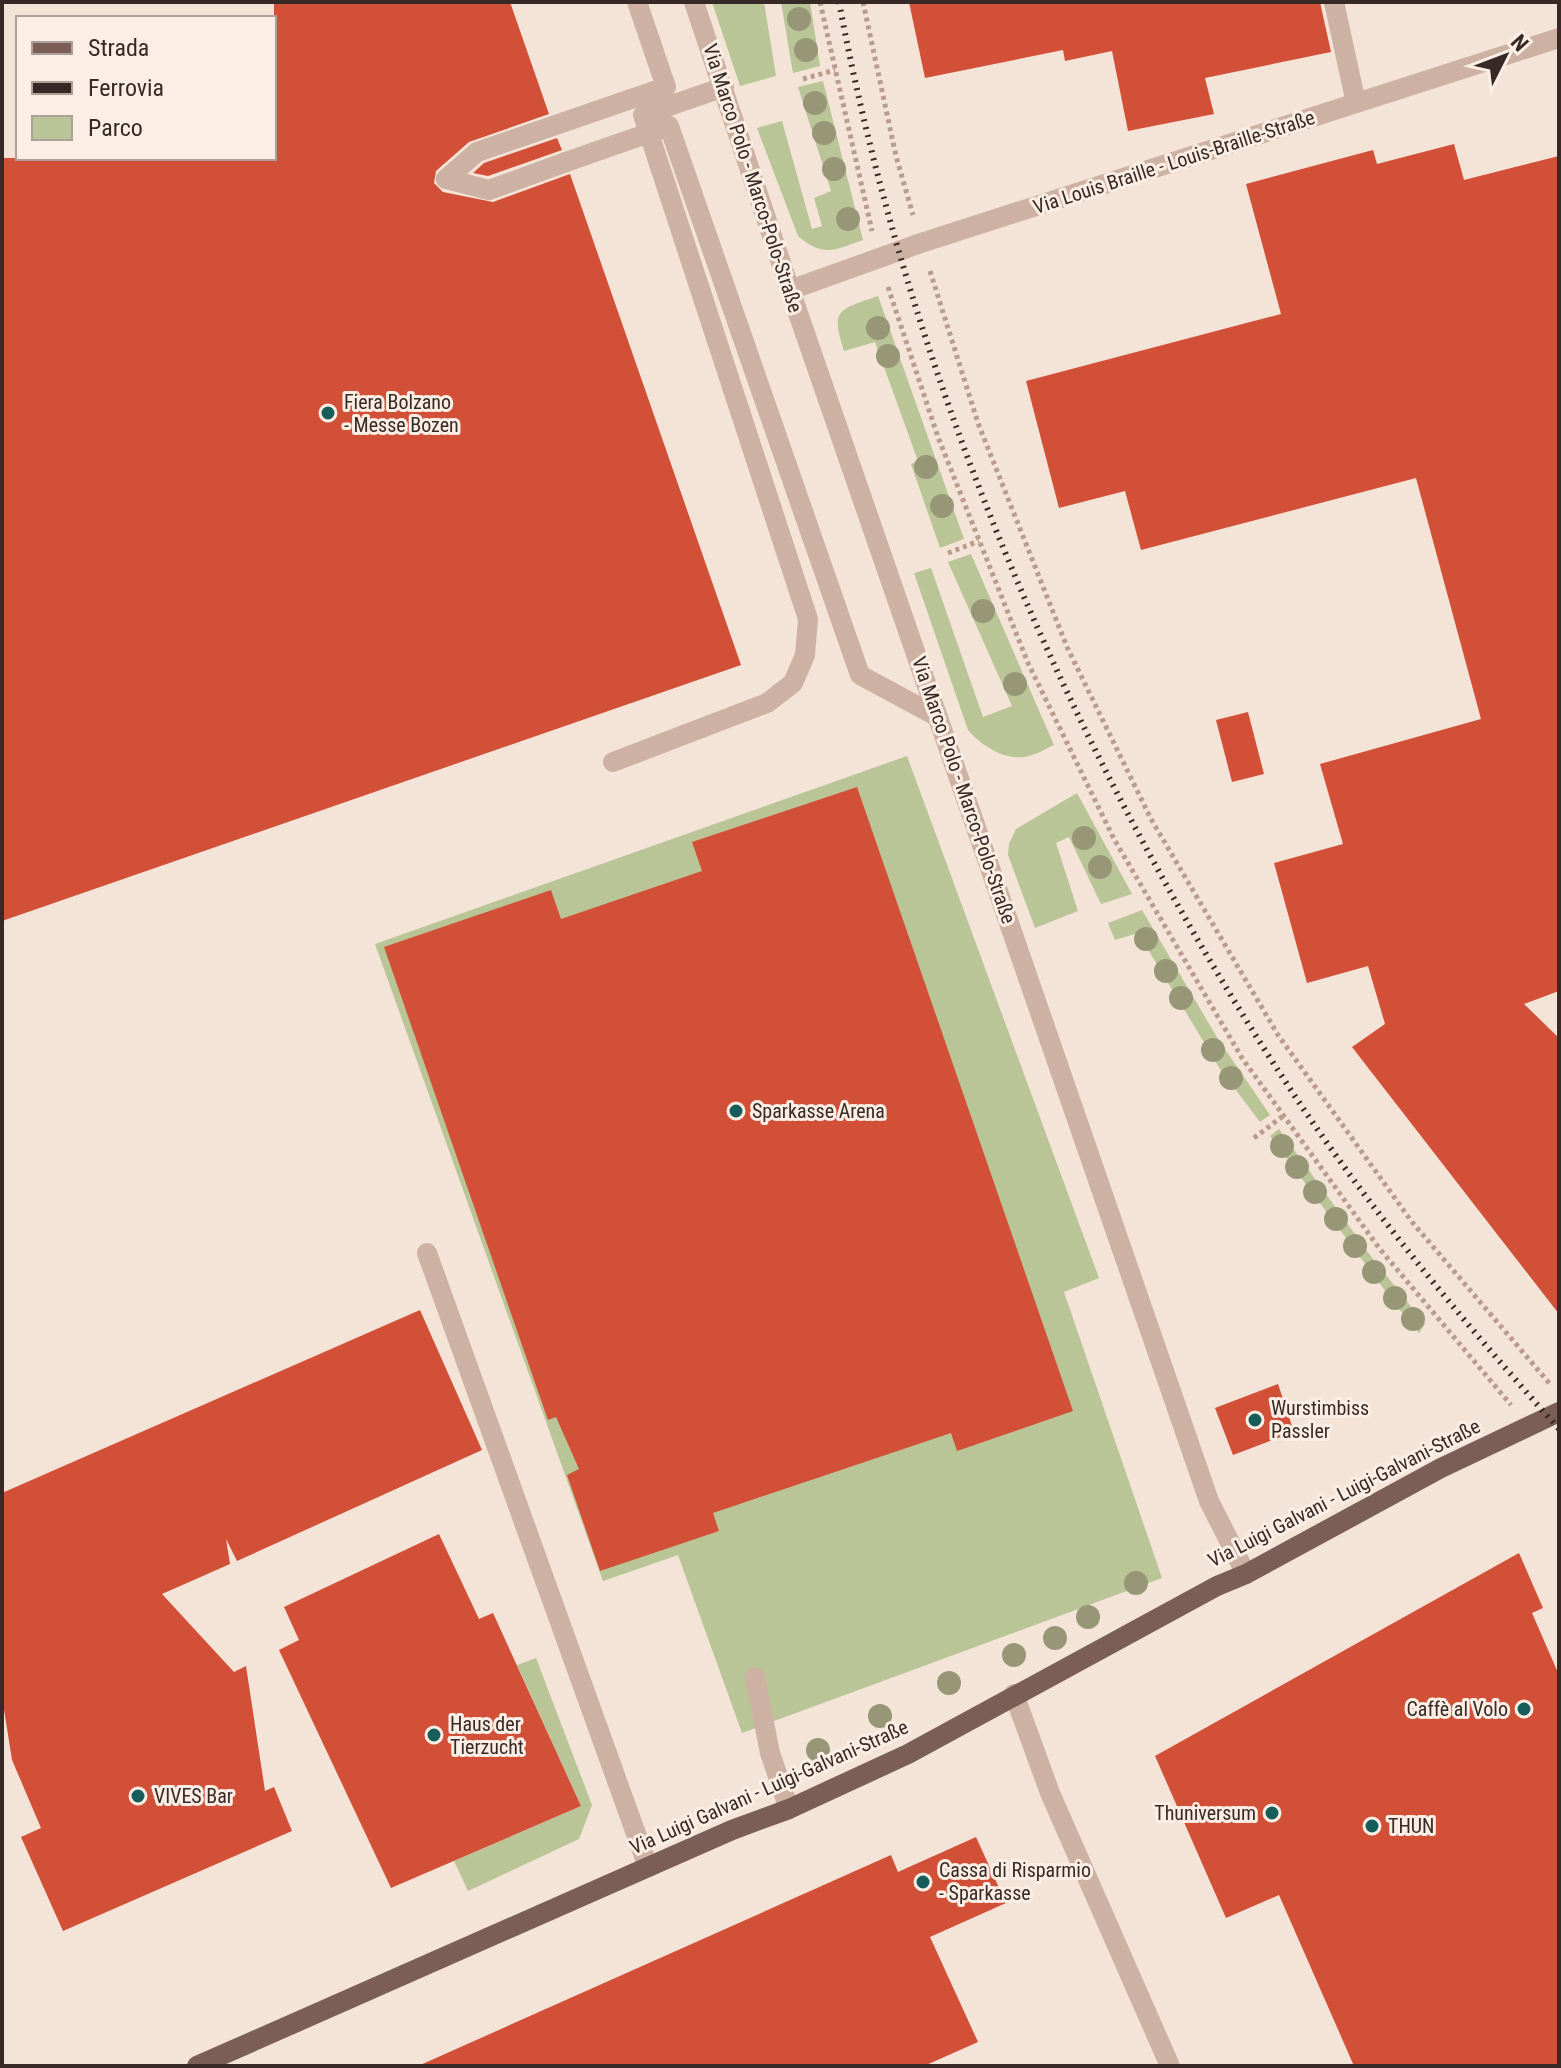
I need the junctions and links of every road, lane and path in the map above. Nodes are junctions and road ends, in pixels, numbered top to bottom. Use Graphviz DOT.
graph roads {
  1 [pos="637,2"];
  2 [pos="694,2"];
  3 [pos="820,2"];
  4 [pos="863,2"];
  5 [pos="1334,2"];
  6 [pos="1559,38"];
  7 [pos="835,70"];
  8 [pos="803,79"];
  9 [pos="724,87"];
  10 [pos="1356,103"];
  11 [pos="921,243"];
  12 [pos="879,260"];
  13 [pos="790,290"];
  14 [pos="979,541"];
  15 [pos="948,553"];
  16 [pos="938,717"];
  17 [pos="613,762"];
  18 [pos="1283,1116"];
  19 [pos="1254,1138"];
  20 [pos="427,1253"];
  21 [pos="1559,1395"];
  22 [pos="1559,1412"];
  23 [pos="1529,1426"];
  24 [pos="1246,1574"];
  25 [pos="755,1677"];
  26 [pos="1014,1694"];
  27 [pos="789,1809"];
  28 [pos="648,1867"];
  29 [pos="197,2066"];
  30 [pos="1170,2066"];
  1 -- 16 [label="street, bridge"];
  2 -- 9 [label="street, Via Marco Polo - Marco-Polo-Straße"];
  3 -- 7 [label="path"];
  4 -- 11 [label="path"];
  5 -- 10 [label="street"];
  6 -- 10 [label="street, Via Louis Braille - Louis-Braille-Straße"];
  7 -- 8 [label="path"];
  7 -- 12 [label="path"];
  9 -- 13 [label="street, Via Marco Polo - Marco-Polo-Straße"];
  9 -- 17 [label="street"];
  10 -- 11 [label="street, Via Louis Braille - Louis-Braille-Straße"];
  11 -- 12 [label="street, Via Louis Braille - Louis-Braille-Straße"];
  11 -- 21 [label="path"];
  12 -- 13 [label="street, Via Louis Braille - Louis-Braille-Straße"];
  12 -- 14 [label="path"];
  13 -- 16 [label="street, Via Marco Polo - Marco-Polo-Straße"];
  14 -- 15 [label="path"];
  14 -- 18 [label="path"];
  16 -- 24 [label="street, Via Marco Polo - Marco-Polo-Straße"];
  18 -- 19 [label="path"];
  18 -- 23 [label="path"];
  20 -- 28 [label="street"];
  22 -- 23 [label="main road, Via Luigi Galvani - Luigi-Galvani-Straße"];
  23 -- 24 [label="main road, Via Luigi Galvani - Luigi-Galvani-Straße"];
  24 -- 26 [label="main road, Via Luigi Galvani - Luigi-Galvani-Straße"];
  25 -- 27 [label="street"];
  26 -- 27 [label="main road, Via Luigi Galvani - Luigi-Galvani-Straße"];
  26 -- 30 [label="street"];
  27 -- 28 [label="main road, Via Luigi Galvani - Luigi-Galvani-Straße"];
  28 -- 29 [label="main road, Via Luigi Galvani - Luigi-Galvani-Straße"];
}
